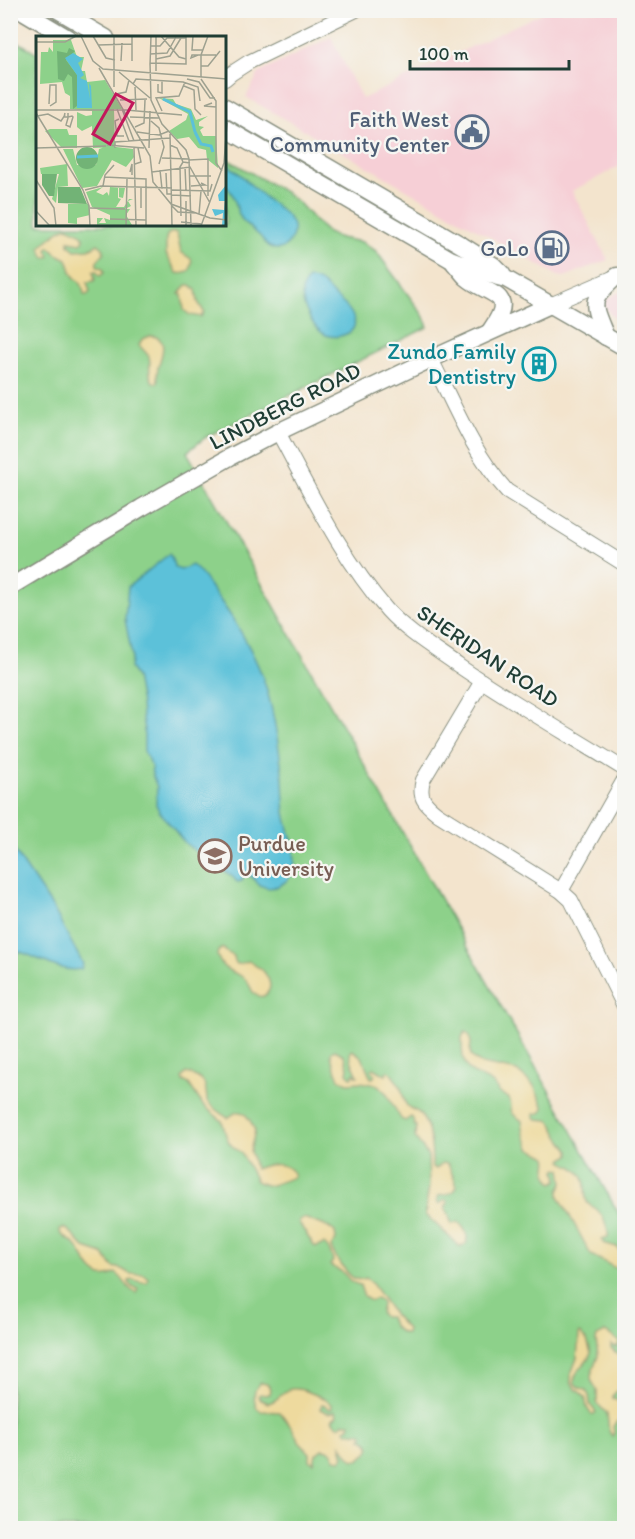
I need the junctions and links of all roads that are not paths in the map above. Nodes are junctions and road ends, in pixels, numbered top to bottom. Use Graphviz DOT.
graph roads {
  1 [pos="21,10"];
  2 [pos="58,10"];
  3 [pos="356,10"];
  4 [pos="65,36"];
  5 [pos="103,36"];
  6 [pos="226,78"];
  7 [pos="226,108"];
  8 [pos="226,129"];
  9 [pos="450,259"];
  10 [pos="621,275"];
  11 [pos="506,279"];
  12 [pos="550,305"];
  13 [pos="490,331"];
  14 [pos="606,337"];
  15 [pos="624,347"];
  16 [pos="431,359"];
  17 [pos="278,432"];
  18 [pos="624,564"];
  19 [pos="10,587"];
  20 [pos="482,681"];
  21 [pos="624,769"];
  22 [pos="624,780"];
  23 [pos="561,891"];
  24 [pos="619,982"];
  25 [pos="624,1006"];
  1 -- 4 [label="main road"];
  2 -- 5 [label="main road"];
  3 -- 6 [label="street"];
  7 -- 11 [label="main road"];
  8 -- 9 [label="main road"];
  9 -- 11 [label="main road"];
  9 -- 13 [label="main road"];
  10 -- 12 [label="street, LINDBERG ROAD"];
  10 -- 14 [label="main road"];
  11 -- 12 [label="main road"];
  12 -- 13 [label="main road, LINDBERG ROAD"];
  12 -- 14 [label="main road"];
  13 -- 16 [label="main road, LINDBERG ROAD"];
  14 -- 15 [label="main road"];
  16 -- 17 [label="main road, LINDBERG ROAD"];
  16 -- 18 [label="street"];
  17 -- 19 [label="main road, LINDBERG ROAD"];
  17 -- 20 [label="street, SHERIDAN ROAD"];
  20 -- 21 [label="street, SHERIDAN ROAD"];
  20 -- 23 [label="street"];
  22 -- 23 [label="street"];
  23 -- 24 [label="street"];
  24 -- 25 [label="street"];
}
